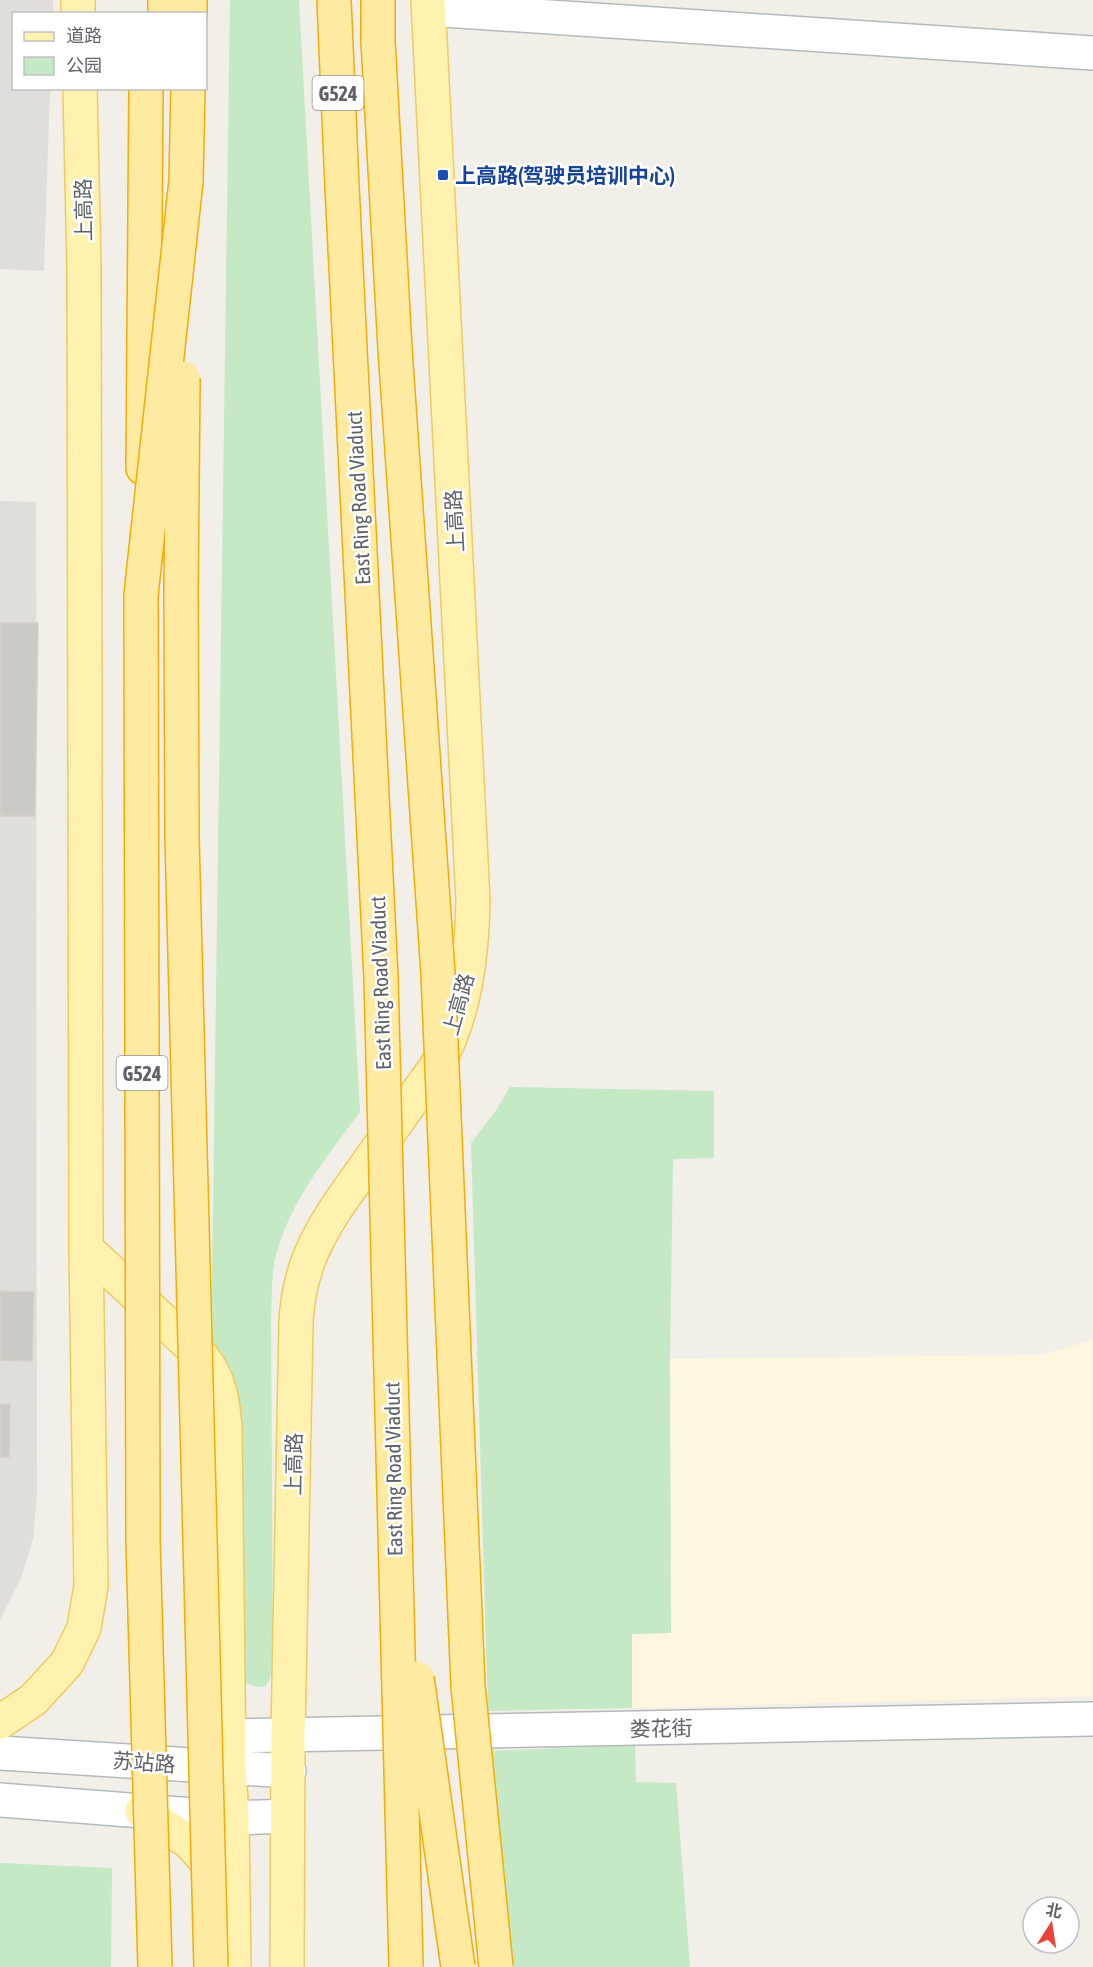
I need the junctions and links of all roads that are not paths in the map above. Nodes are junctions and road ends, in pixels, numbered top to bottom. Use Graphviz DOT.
graph roads {
  1 [pos="334,0"];
  2 [pos="378,0"];
  3 [pos="428,4"];
  4 [pos="1093,53"];
  5 [pos="80,90"];
  6 [pos="146,90"];
  7 [pos="164,90"];
  8 [pos="187,90"];
  9 [pos="164,181"];
  10 [pos="169,337"];
  11 [pos="181,589"];
  12 [pos="141,595"];
  13 [pos="86,1248"];
  14 [pos="394,1516"];
  15 [pos="1093,1719"];
  16 [pos="0,1722"];
  17 [pos="228,1736"];
  18 [pos="288,1736"];
  19 [pos="0,1753"];
  20 [pos="229,1768"];
  21 [pos="289,1771"];
  22 [pos="0,1800"];
  23 [pos="142,1811"];
  24 [pos="287,1816"];
  25 [pos="232,1818"];
  26 [pos="233,1900"];
  27 [pos="154,1962"];
  28 [pos="211,1967"];
  29 [pos="234,1967"];
  30 [pos="287,1967"];
  31 [pos="406,1967"];
  32 [pos="458,1967"];
  33 [pos="496,1967"];
  1 -- 14 [label="highway, East Ring Road Viaduct / G524, bridge"];
  2 -- 33 [label="highway, bridge"];
  3 -- 4 [label="street"];
  3 -- 18 [label="main road, 上高路"];
  5 -- 13 [label="main road, 上高路"];
  6 -- 9 [label="highway"];
  7 -- 9 [label="highway"];
  8 -- 9 [label="highway, G524"];
  9 -- 10 [label="highway, G524, bridge"];
  9 -- 11 [label="highway, bridge"];
  9 -- 12 [label="highway, bridge"];
  10 -- 11 [label="highway, bridge"];
  10 -- 12 [label="highway, G524, bridge"];
  11 -- 28 [label="highway, bridge"];
  12 -- 27 [label="highway, G524, bridge"];
  13 -- 16 [label="main road, 上高路"];
  13 -- 17 [label="main road"];
  14 -- 31 [label="highway, East Ring Road Viaduct / G524, bridge"];
  14 -- 32 [label="highway, bridge"];
  15 -- 18 [label="street, 娄花街"];
  17 -- 18 [label="street, 娄花街"];
  17 -- 20 [label="main road"];
  18 -- 21 [label="main road, 上高路"];
  19 -- 20 [label="street, 苏站路"];
  20 -- 21 [label="street, 苏站路"];
  20 -- 25 [label="main road"];
  21 -- 24 [label="main road, 上高路"];
  22 -- 23 [label="street"];
  23 -- 25 [label="street"];
  23 -- 26 [label="main road"];
  24 -- 25 [label="street"];
  24 -- 30 [label="main road, 上高路"];
  25 -- 26 [label="main road"];
  26 -- 29 [label="main road"];
}
